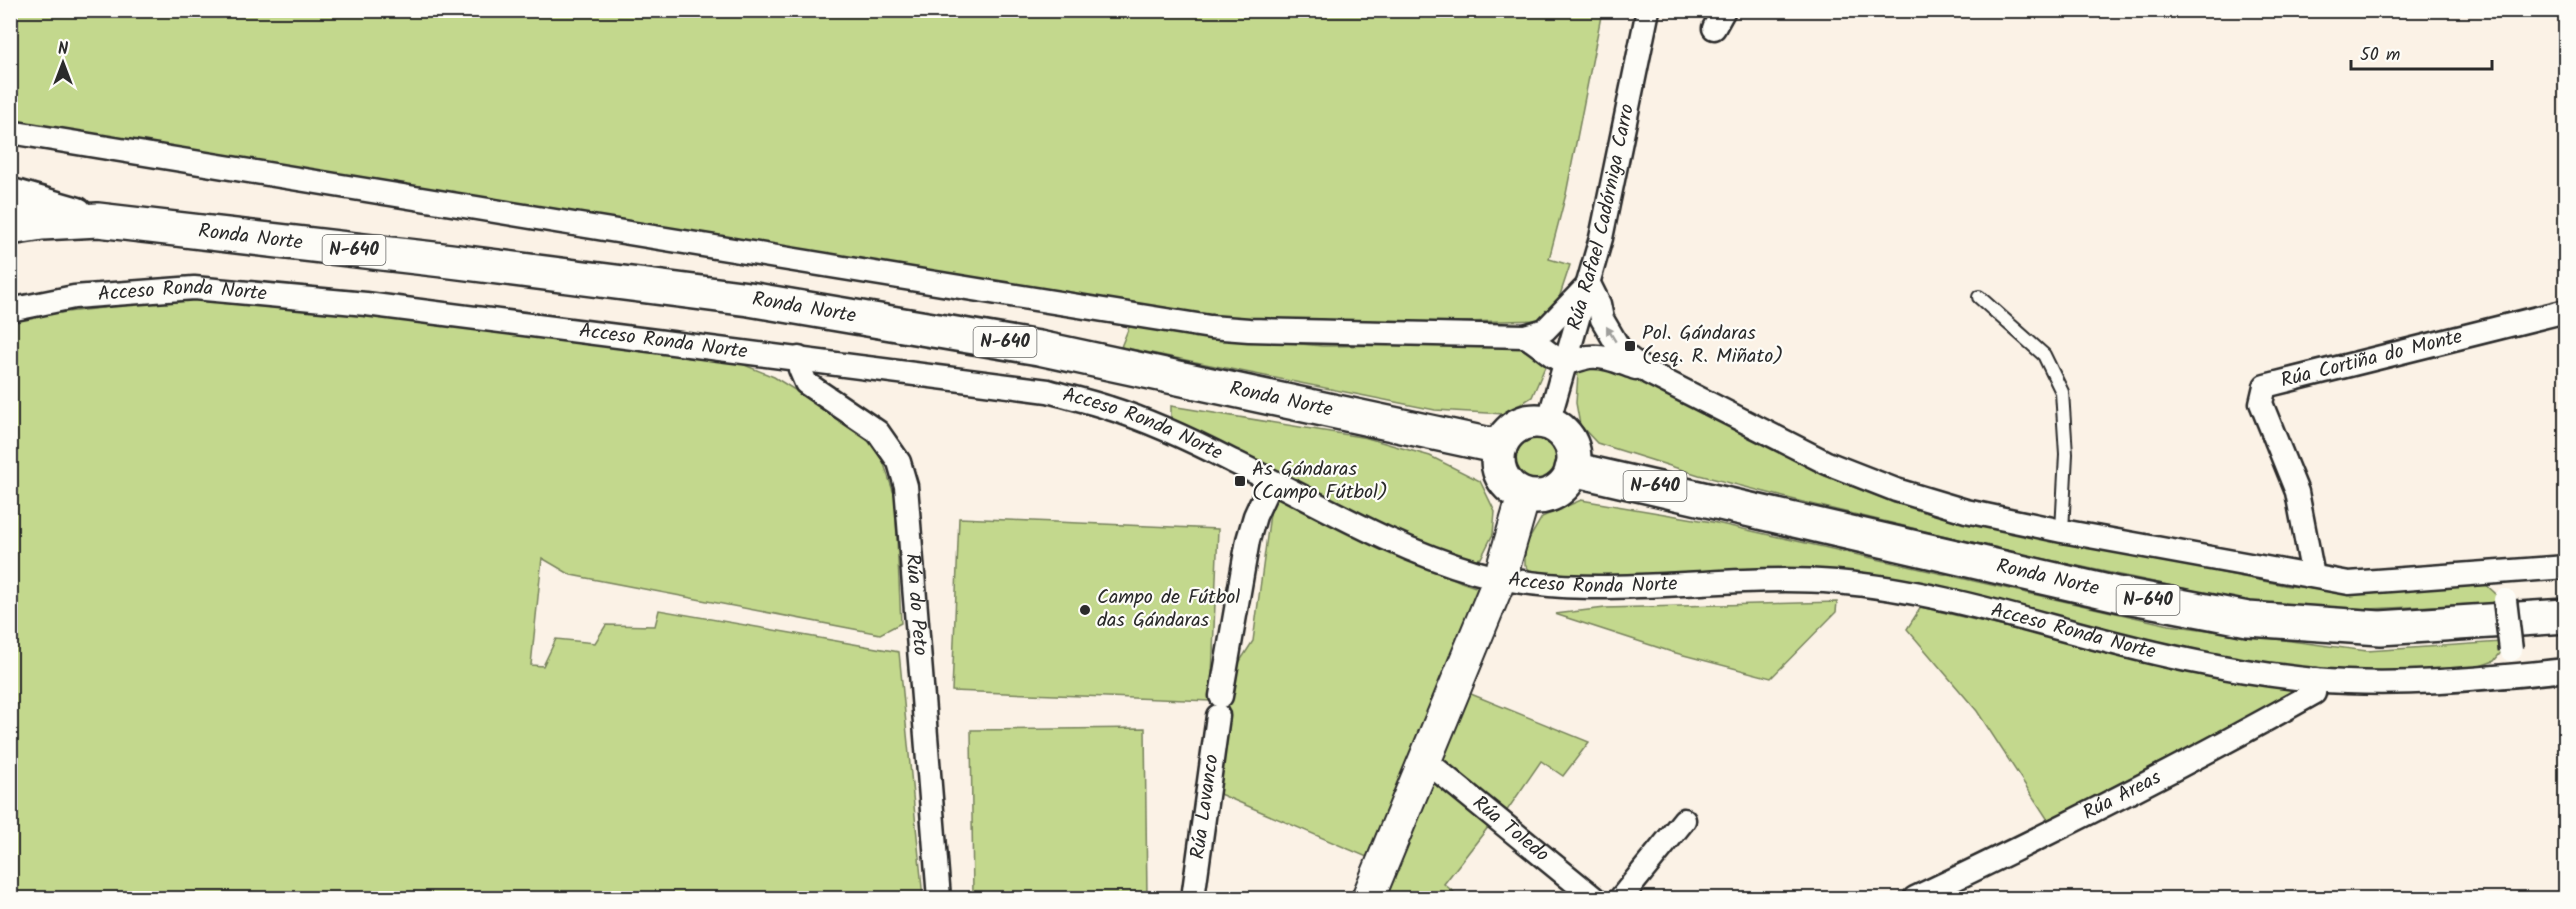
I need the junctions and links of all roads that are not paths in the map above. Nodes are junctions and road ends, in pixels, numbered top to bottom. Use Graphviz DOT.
graph roads {
  1 [pos="1648,10"];
  2 [pos="10,132"];
  3 [pos="10,195"];
  4 [pos="98,220"];
  5 [pos="10,228"];
  6 [pos="1588,284"];
  7 [pos="1979,297"];
  8 [pos="10,310"];
  9 [pos="2565,311"];
  10 [pos="1525,336"];
  11 [pos="799,358"];
  12 [pos="1567,362"];
  13 [pos="1649,373"];
  14 [pos="1548,423"];
  15 [pos="1500,447"];
  16 [pos="1572,469"];
  17 [pos="1271,481"];
  18 [pos="1524,495"];
  19 [pos="2062,531"];
  20 [pos="2565,567"];
  21 [pos="2502,572"];
  22 [pos="2313,576"];
  23 [pos="1500,578"];
  24 [pos="2565,616"];
  25 [pos="2565,670"];
  26 [pos="2512,676"];
  27 [pos="2316,680"];
  28 [pos="1425,760"];
  29 [pos="1684,820"];
  30 [pos="939,898"];
  31 [pos="1193,898"];
  32 [pos="1368,898"];
  33 [pos="1594,898"];
  34 [pos="1621,898"];
  35 [pos="1915,898"];
  1 -- 6 [label="street, Rúa Rafael Cadórniga Carro"];
  2 -- 10 [label="street"];
  3 -- 4 [label="highway, Ronda Norte / N-640"];
  4 -- 5 [label="highway, Ronda Norte / N-640"];
  4 -- 15 [label="highway, Ronda Norte / N-640"];
  6 -- 10 [label="street"];
  6 -- 12 [label="street, Rúa Rafael Cadórniga Carro"];
  13 -- 6 [label="street, one-way"];
  7 -- 19 [label="lane"];
  8 -- 11 [label="street, Acceso Ronda Norte"];
  9 -- 22 [label="street, Rúa Cortiña do Monte"];
  10 -- 12 [label="street"];
  11 -- 17 [label="street, Acceso Ronda Norte"];
  11 -- 30 [label="street, Rúa do Peto"];
  12 -- 13 [label="street"];
  12 -- 14 [label="street, Rúa Rafael Cadórniga Carro"];
  13 -- 19 [label="street"];
  14 -- 15 [label="highway"];
  14 -- 16 [label="highway"];
  15 -- 18 [label="highway"];
  16 -- 18 [label="highway"];
  16 -- 24 [label="highway, Ronda Norte / N-640"];
  17 -- 23 [label="street, Acceso Ronda Norte"];
  17 -- 31 [label="street, Rúa Lavanco"];
  18 -- 23 [label="main road"];
  19 -- 22 [label="street"];
  20 -- 21 [label="street"];
  21 -- 22 [label="street"];
  21 -- 26 [label="street, bridge"];
  23 -- 27 [label="street, Acceso Ronda Norte"];
  23 -- 28 [label="main road"];
  25 -- 26 [label="street, Acceso Ronda Norte"];
  26 -- 27 [label="street, Acceso Ronda Norte"];
  27 -- 35 [label="street, Rúa Areas"];
  28 -- 32 [label="main road"];
  28 -- 33 [label="street, Rúa Toledo"];
  29 -- 34 [label="street"];
}
